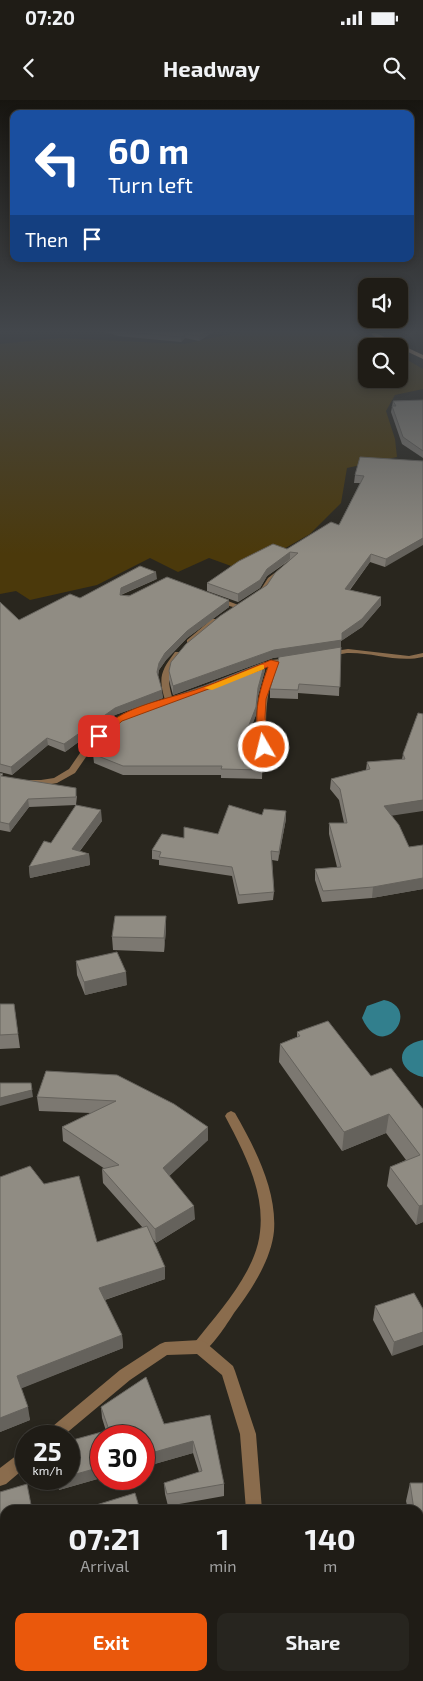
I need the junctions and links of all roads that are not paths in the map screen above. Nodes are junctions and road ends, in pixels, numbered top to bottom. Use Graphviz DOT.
graph roads {
  1 [pos="293,562"];
  2 [pos="209,597"];
  3 [pos="223,616"];
  4 [pos="322,655"];
  5 [pos="423,655"];
  6 [pos="298,659"];
  7 [pos="274,662"];
  8 [pos="245,673"];
  9 [pos="169,700"];
  10 [pos="128,715"];
  11 [pos="264,747"];
  12 [pos="23,781"];
  13 [pos="231,1116"];
  14 [pos="200,1347"];
  15 [pos="65,1425"];
  16 [pos="15,1466"];
  17 [pos="0,1478"];
  18 [pos="254,1505"];
  1 -- 2 [label="street"];
  3 -- 9 [label="street"];
  4 -- 5 [label="street"];
  6 -- 7 [label="street"];
  7 -- 8 [label="street"];
  7 -- 11 [label="street"];
  10 -- 12 [label="street"];
  13 -- 14 [label="street"];
  14 -- 15 [label="street"];
  14 -- 18 [label="street"];
  16 -- 17 [label="street"];
}
